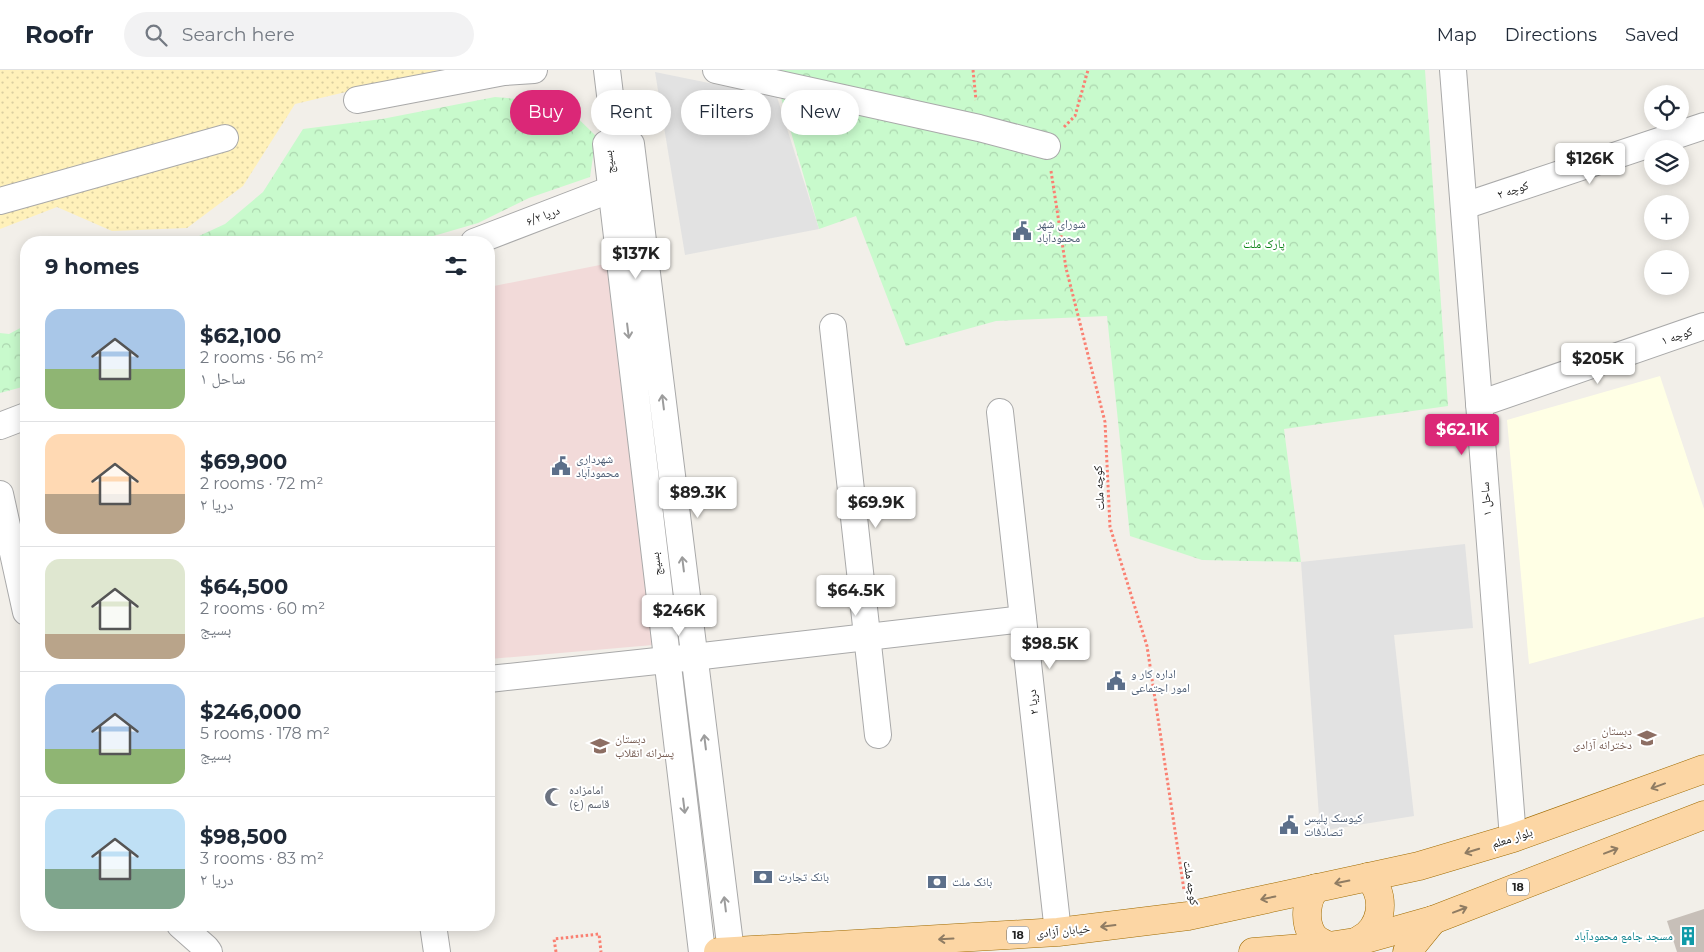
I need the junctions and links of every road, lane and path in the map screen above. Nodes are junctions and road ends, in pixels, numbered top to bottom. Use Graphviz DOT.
graph roads {
  1 [pos="534,70"];
  2 [pos="607,70"];
  3 [pos="716,70"];
  4 [pos="1088,70"];
  5 [pos="1461,73"];
  6 [pos="357,100"];
  7 [pos="1704,126"];
  8 [pos="225,138"];
  9 [pos="616,144"];
  10 [pos="1047,146"];
  11 [pos="612,189"];
  12 [pos="0,201"];
  13 [pos="1464,206"];
  14 [pos="490,236"];
  15 [pos="637,301"];
  16 [pos="1704,326"];
  17 [pos="833,328"];
  18 [pos="1479,404"];
  19 [pos="1000,412"];
  20 [pos="20,418"];
  21 [pos="0,426"];
  22 [pos="0,494"];
  23 [pos="20,585"];
  24 [pos="1023,619"];
  25 [pos="867,637"];
  26 [pos="694,657"];
  27 [pos="667,659"];
  28 [pos="495,677"];
  29 [pos="878,735"];
  30 [pos="1704,770"];
  31 [pos="1704,815"];
  32 [pos="1513,838"];
  33 [pos="1368,877"];
  34 [pos="1316,888"];
  35 [pos="1188,916"];
  36 [pos="1433,920"];
  37 [pos="187,931"];
  38 [pos="435,931"];
  39 [pos="1058,932"];
  40 [pos="1342,948"];
  41 [pos="727,951"];
  42 [pos="209,952"];
  43 [pos="437,952"];
  44 [pos="556,952"];
  45 [pos="601,952"];
  46 [pos="702,952"];
  47 [pos="1253,952"];
  48 [pos="1407,952"];
  1 -- 6 [label="street"];
  2 -- 9 [label="street"];
  3 -- 10 [label="street"];
  4 -- 10 [label="path"];
  5 -- 13 [label="street, ساحل ۱"];
  7 -- 13 [label="street, کوچه ۲"];
  8 -- 12 [label="street"];
  9 -- 11 [label="street, بسیج"];
  9 -- 15 [label="street, بسیج"];
  10 -- 35 [label="path, کوچه ملت"];
  11 -- 14 [label="street, دریا ۶/۲"];
  11 -- 15 [label="street, بسیج"];
  13 -- 18 [label="street, ساحل ۱"];
  26 -- 15 [label="street, بسیج, one-way"];
  15 -- 27 [label="street, بسیج, one-way"];
  16 -- 18 [label="street, کوچه ۱"];
  17 -- 25 [label="street"];
  18 -- 32 [label="street, ساحل ۱"];
  19 -- 24 [label="street, دریا ۲"];
  20 -- 21 [label="street"];
  22 -- 23 [label="street"];
  24 -- 25 [label="street"];
  24 -- 39 [label="street, دریا ۲"];
  25 -- 26 [label="street"];
  25 -- 29 [label="street"];
  26 -- 27 [label="street"];
  41 -- 26 [label="street, بسیج, one-way"];
  27 -- 28 [label="street"];
  27 -- 46 [label="street, بسیج, one-way"];
  30 -- 32 [label="main road, بلوار معلم / 18, one-way"];
  36 -- 31 [label="main road, 18, one-way"];
  32 -- 33 [label="main road, بلوار معلم / 18, one-way"];
  33 -- 34 [label="main road, بلوار معلم / 18, one-way"];
  33 -- 40 [label="main road"];
  34 -- 35 [label="main road, خیابان آزادی / 18, one-way"];
  34 -- 40 [label="main road"];
  35 -- 39 [label="main road, خیابان آزادی / 18, one-way"];
  36 -- 40 [label="main road, 18"];
  36 -- 48 [label="main road"];
  37 -- 42 [label="street"];
  38 -- 43 [label="street"];
  39 -- 41 [label="main road, خیابان آزادی / 18, one-way"];
  40 -- 47 [label="main road, 18"];
  44 -- 45 [label="path"];
}
